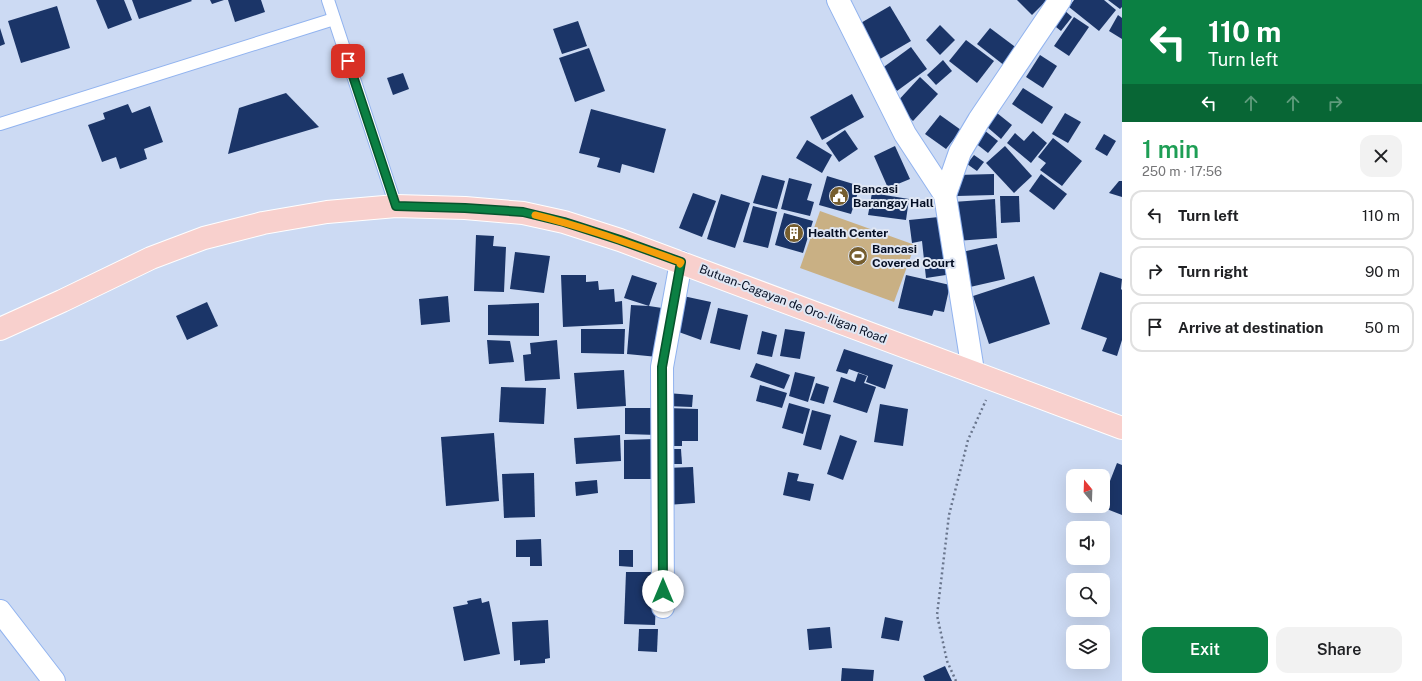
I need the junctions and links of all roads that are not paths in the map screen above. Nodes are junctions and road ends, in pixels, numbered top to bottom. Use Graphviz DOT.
graph roads {
  1 [pos="328,0"];
  2 [pos="838,0"];
  3 [pos="1060,0"];
  4 [pos="334,19"];
  5 [pos="0,124"];
  6 [pos="945,195"];
  7 [pos="396,206"];
  8 [pos="681,262"];
  9 [pos="0,329"];
  10 [pos="973,371"];
  11 [pos="1122,428"];
  12 [pos="663,607"];
  13 [pos="0,611"];
  14 [pos="54,681"];
  1 -- 4 [label="lane"];
  2 -- 6 [label="street"];
  3 -- 6 [label="street"];
  4 -- 5 [label="lane"];
  4 -- 7 [label="lane"];
  6 -- 10 [label="street"];
  7 -- 8 [label="main road, Butuan-Cagayan de Oro-Iligan Road"];
  7 -- 9 [label="main road, Butuan-Cagayan de Oro-Iligan Road"];
  8 -- 10 [label="main road, Butuan-Cagayan de Oro-Iligan Road"];
  8 -- 12 [label="street"];
  10 -- 11 [label="main road, Butuan-Cagayan de Oro-Iligan Road"];
  13 -- 14 [label="street"];
}
